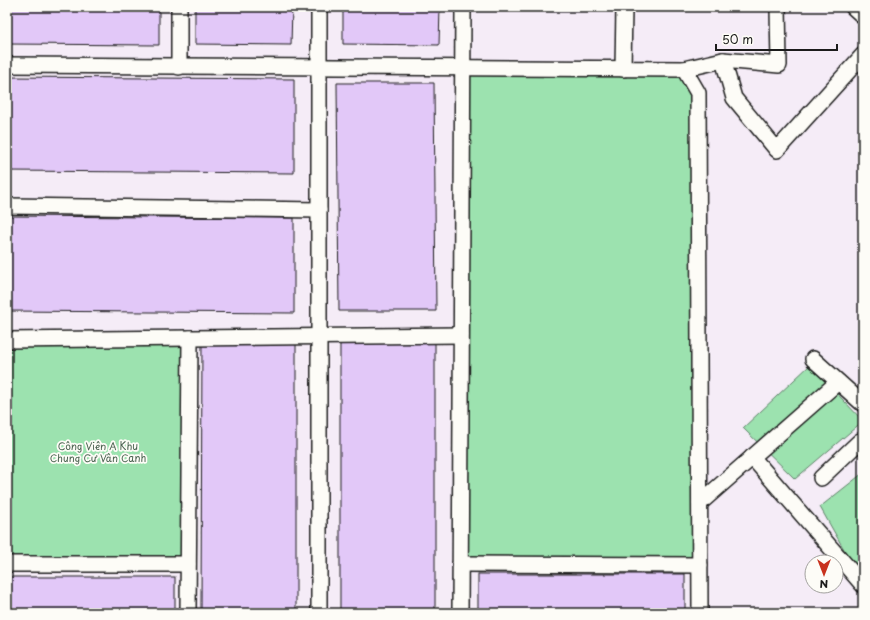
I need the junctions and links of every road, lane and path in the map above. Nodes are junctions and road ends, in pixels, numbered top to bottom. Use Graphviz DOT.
graph roads {
  1 [pos="179,7"];
  2 [pos="319,7"];
  3 [pos="463,7"];
  4 [pos="624,7"];
  5 [pos="778,7"];
  6 [pos="853,7"];
  7 [pos="863,16"];
  8 [pos="863,55"];
  9 [pos="723,60"];
  10 [pos="7,64"];
  11 [pos="179,67"];
  12 [pos="319,67"];
  13 [pos="463,68"];
  14 [pos="623,68"];
  15 [pos="684,69"];
  16 [pos="7,206"];
  17 [pos="319,210"];
  18 [pos="461,335"];
  19 [pos="319,336"];
  20 [pos="190,338"];
  21 [pos="7,340"];
  22 [pos="813,359"];
  23 [pos="838,382"];
  24 [pos="863,404"];
  25 [pos="863,442"];
  26 [pos="752,457"];
  27 [pos="821,478"];
  28 [pos="700,503"];
  29 [pos="7,564"];
  30 [pos="188,564"];
  31 [pos="460,564"];
  32 [pos="700,565"];
  33 [pos="863,585"];
  34 [pos="188,613"];
  35 [pos="319,613"];
  36 [pos="460,613"];
  37 [pos="700,613"];
  1 -- 11 [label="street"];
  2 -- 12 [label="street"];
  3 -- 13 [label="street"];
  4 -- 14 [label="street"];
  5 -- 9 [label="street"];
  6 -- 7 [label="street"];
  8 -- 9 [label="street"];
  9 -- 15 [label="street"];
  10 -- 11 [label="street"];
  11 -- 12 [label="street"];
  12 -- 13 [label="street"];
  12 -- 17 [label="street"];
  13 -- 14 [label="street"];
  13 -- 18 [label="street"];
  14 -- 15 [label="street"];
  15 -- 28 [label="street"];
  16 -- 17 [label="street"];
  17 -- 19 [label="street"];
  18 -- 19 [label="street"];
  18 -- 31 [label="street"];
  19 -- 20 [label="street"];
  19 -- 35 [label="street"];
  20 -- 21 [label="street"];
  20 -- 30 [label="street"];
  22 -- 23 [label="street"];
  23 -- 24 [label="street"];
  23 -- 26 [label="street"];
  25 -- 27 [label="street"];
  26 -- 28 [label="street"];
  26 -- 33 [label="street"];
  28 -- 32 [label="street"];
  29 -- 30 [label="street"];
  30 -- 34 [label="street"];
  31 -- 32 [label="street"];
  31 -- 36 [label="street"];
  32 -- 37 [label="street"];
}
